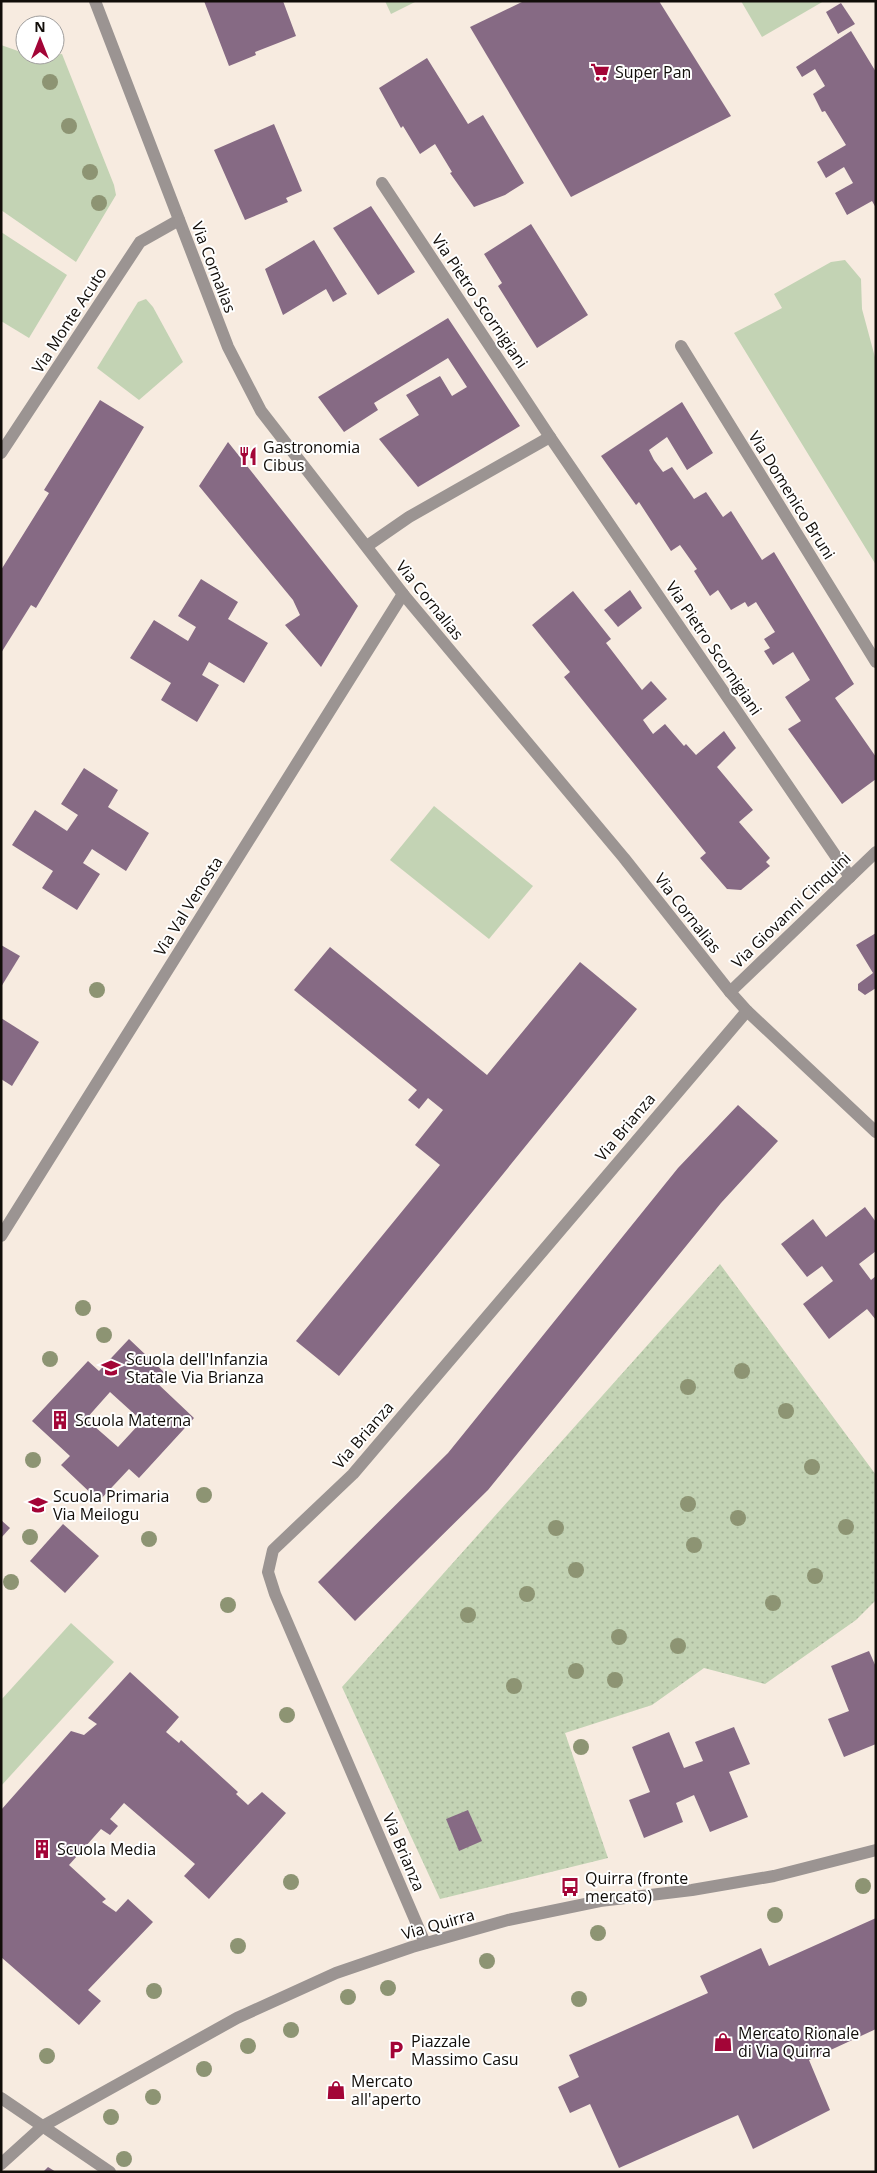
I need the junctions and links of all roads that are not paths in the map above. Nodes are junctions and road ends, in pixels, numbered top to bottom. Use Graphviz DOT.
graph roads {
  1 [pos="95,1"];
  2 [pos="382,183"];
  3 [pos="179,220"];
  4 [pos="681,346"];
  5 [pos="550,437"];
  6 [pos="1,453"];
  7 [pos="367,546"];
  8 [pos="403,594"];
  9 [pos="876,662"];
  10 [pos="876,852"];
  11 [pos="850,877"];
  12 [pos="730,992"];
  13 [pos="747,1012"];
  14 [pos="876,1132"];
  15 [pos="1,1236"];
  16 [pos="876,1850"];
  17 [pos="425,1943"];
  18 [pos="1,2098"];
  19 [pos="43,2126"];
  20 [pos="1,2164"];
  21 [pos="110,2172"];
  1 -- 3 [label="street, Via Cornalias"];
  2 -- 5 [label="street, Via Pietro Scornigiani"];
  3 -- 6 [label="street, Via Monte Acuto"];
  3 -- 7 [label="street, Via Cornalias"];
  4 -- 9 [label="street, Via Domenico Bruni"];
  5 -- 7 [label="street"];
  5 -- 11 [label="street, Via Pietro Scornigiani"];
  7 -- 8 [label="street, Via Cornalias"];
  8 -- 12 [label="street, Via Cornalias"];
  8 -- 15 [label="street, Via Val Venosta"];
  10 -- 11 [label="street, Via Giovanni Cinquini"];
  11 -- 12 [label="street, Via Giovanni Cinquini"];
  12 -- 13 [label="street, Via Cornalias"];
  13 -- 14 [label="street, Via Cornalias"];
  13 -- 17 [label="street, Via Brianza"];
  16 -- 17 [label="street, Via Quirra"];
  17 -- 19 [label="street, Via Quirra"];
  18 -- 19 [label="street"];
  19 -- 20 [label="street, Via Quirra"];
  19 -- 21 [label="street"];
}
